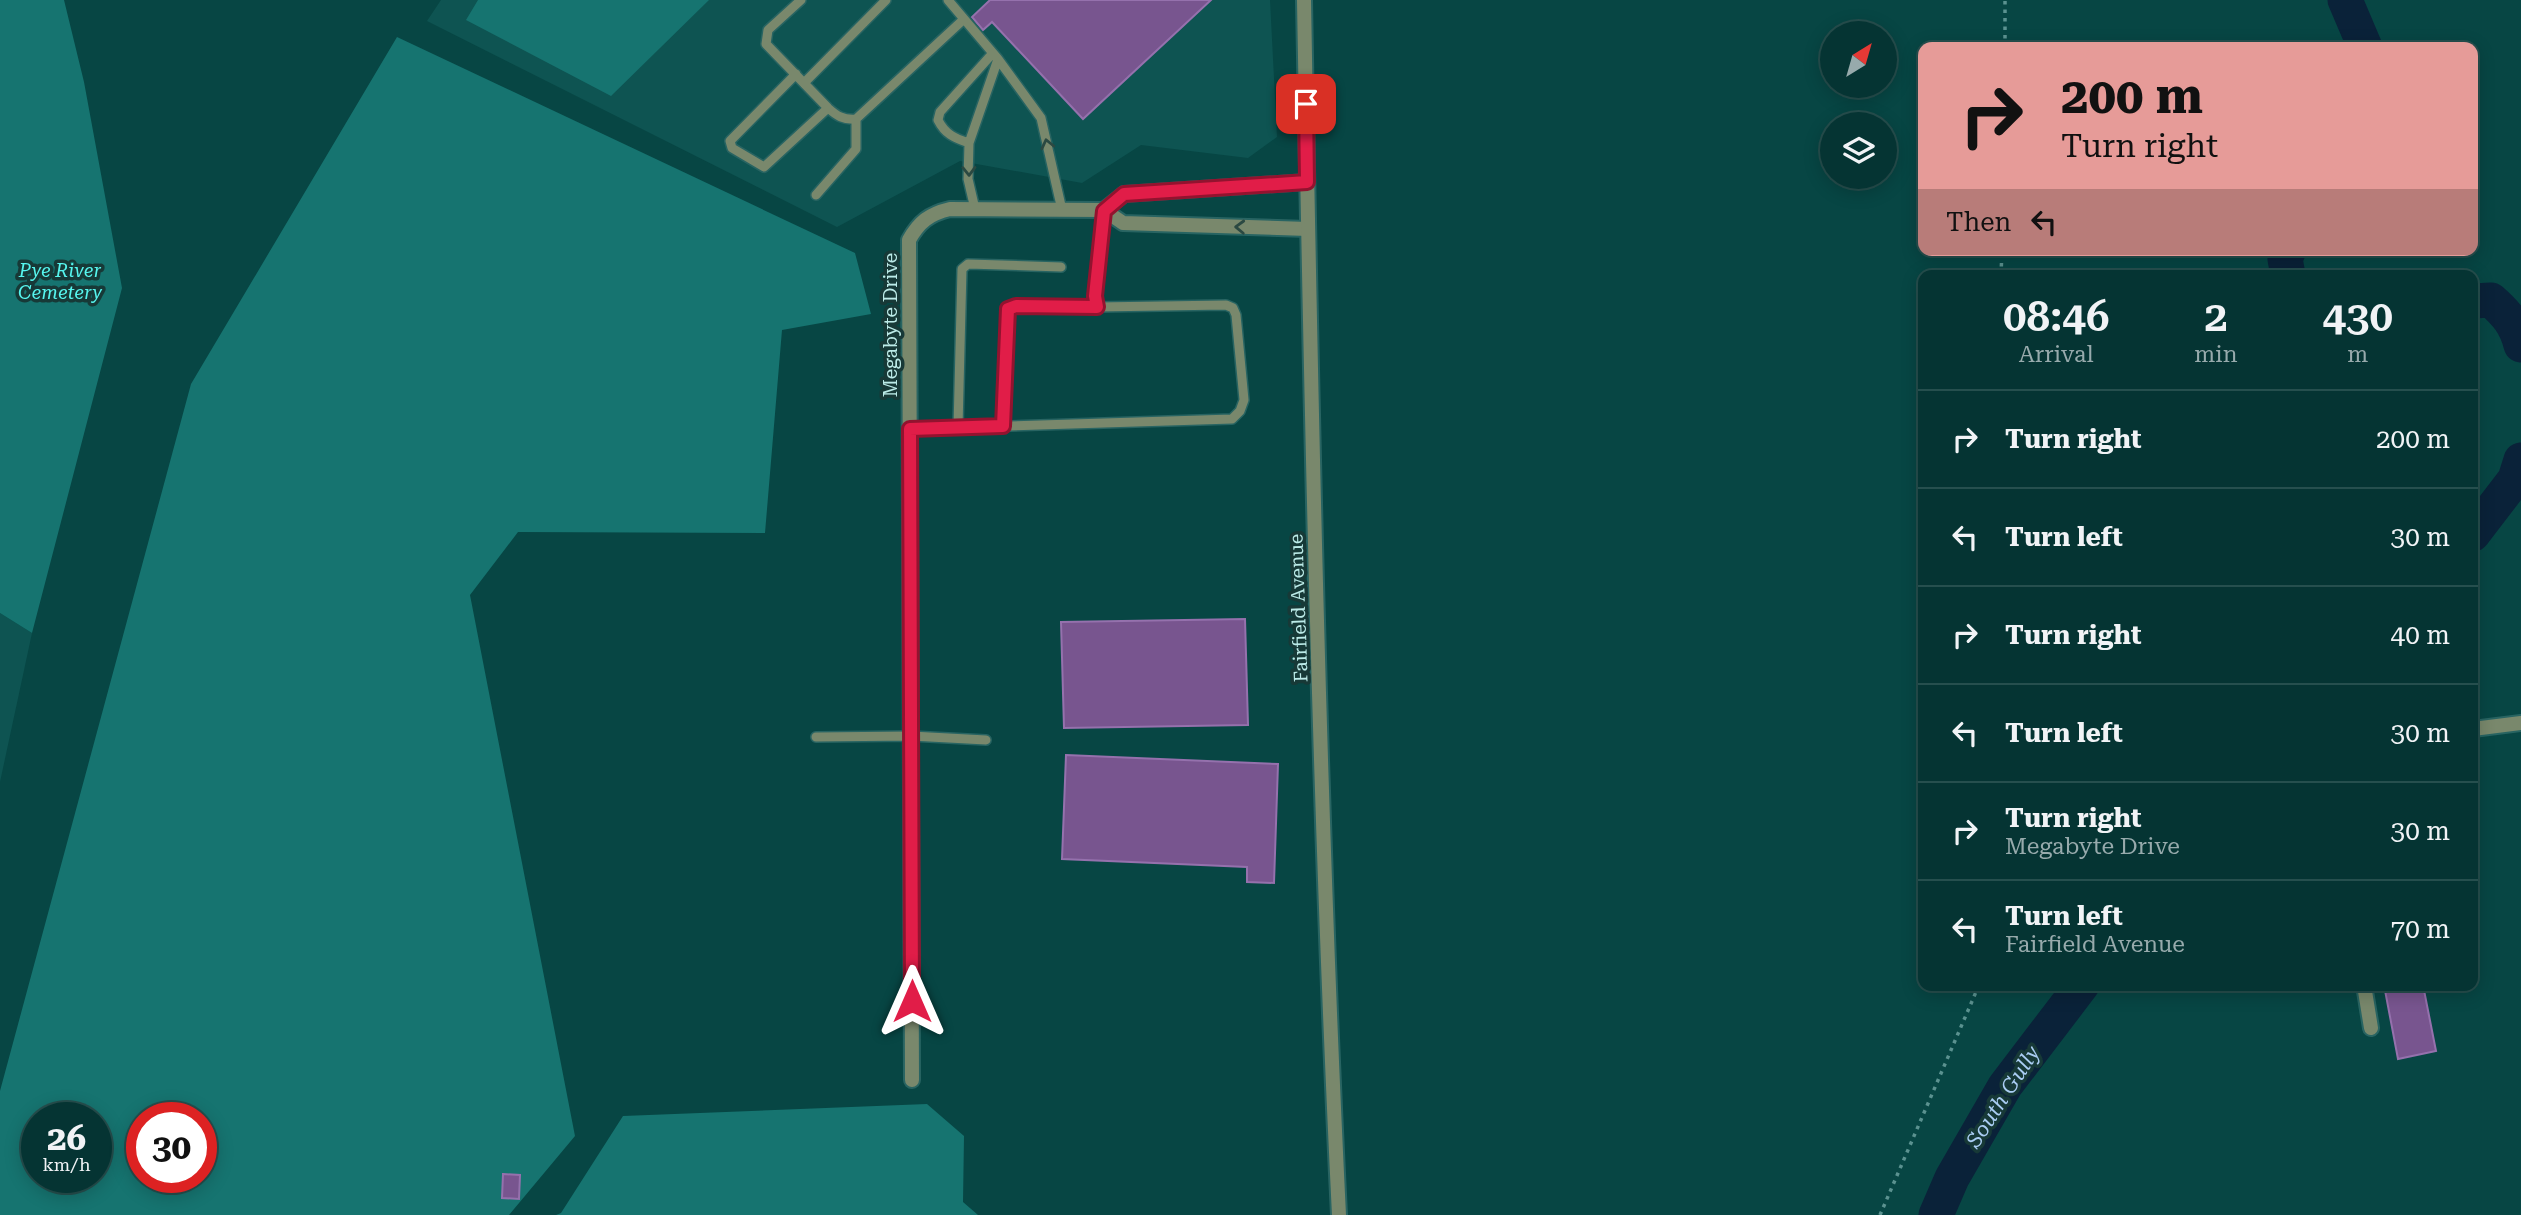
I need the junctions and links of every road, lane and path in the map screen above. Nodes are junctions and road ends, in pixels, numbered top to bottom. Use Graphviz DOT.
graph roads {
  1 [pos="801,0"];
  2 [pos="886,0"];
  3 [pos="948,0"];
  4 [pos="1304,0"];
  5 [pos="2005,0"];
  6 [pos="964,19"];
  7 [pos="2005,42"];
  8 [pos="996,56"];
  9 [pos="796,74"];
  10 [pos="804,83"];
  11 [pos="828,108"];
  12 [pos="856,120"];
  13 [pos="969,143"];
  14 [pos="1307,182"];
  15 [pos="816,195"];
  16 [pos="975,209"];
  17 [pos="1062,210"];
  18 [pos="1104,211"];
  19 [pos="1308,229"];
  20 [pos="1061,267"];
  21 [pos="1097,307"];
  22 [pos="1003,426"];
  23 [pos="958,427"];
  24 [pos="910,429"];
  25 [pos="2521,723"];
  26 [pos="2478,728"];
  27 [pos="911,736"];
  28 [pos="816,737"];
  29 [pos="986,740"];
  30 [pos="1976,991"];
  31 [pos="2365,991"];
  32 [pos="2371,1028"];
  33 [pos="912,1080"];
  34 [pos="1339,1215"];
  35 [pos="1880,1215"];
  1 -- 9 [label="lane"];
  2 -- 10 [label="lane"];
  3 -- 6 [label="lane"];
  4 -- 14 [label="street, Fairfield Avenue"];
  5 -- 7 [label="path"];
  6 -- 8 [label="lane"];
  6 -- 12 [label="lane"];
  8 -- 13 [label="lane"];
  8 -- 13 [label="lane"];
  17 -- 8 [label="lane, one-way"];
  9 -- 10 [label="lane"];
  9 -- 11 [label="lane"];
  10 -- 11 [label="lane"];
  11 -- 12 [label="lane"];
  12 -- 15 [label="lane"];
  13 -- 16 [label="lane, one-way"];
  14 -- 18 [label="street"];
  14 -- 19 [label="street, Fairfield Avenue"];
  16 -- 17 [label="street, Megabyte Drive"];
  16 -- 24 [label="street, Megabyte Drive"];
  17 -- 18 [label="street, Megabyte Drive"];
  19 -- 18 [label="street, Megabyte Drive, one-way"];
  18 -- 21 [label="lane"];
  19 -- 34 [label="street, Fairfield Avenue"];
  20 -- 23 [label="lane"];
  21 -- 22 [label="lane"];
  21 -- 22 [label="lane"];
  22 -- 23 [label="lane"];
  23 -- 24 [label="lane"];
  24 -- 27 [label="street, Megabyte Drive"];
  25 -- 26 [label="street"];
  27 -- 28 [label="lane"];
  27 -- 29 [label="lane"];
  27 -- 33 [label="street, Megabyte Drive"];
  30 -- 35 [label="path"];
  31 -- 32 [label="street"];
}
